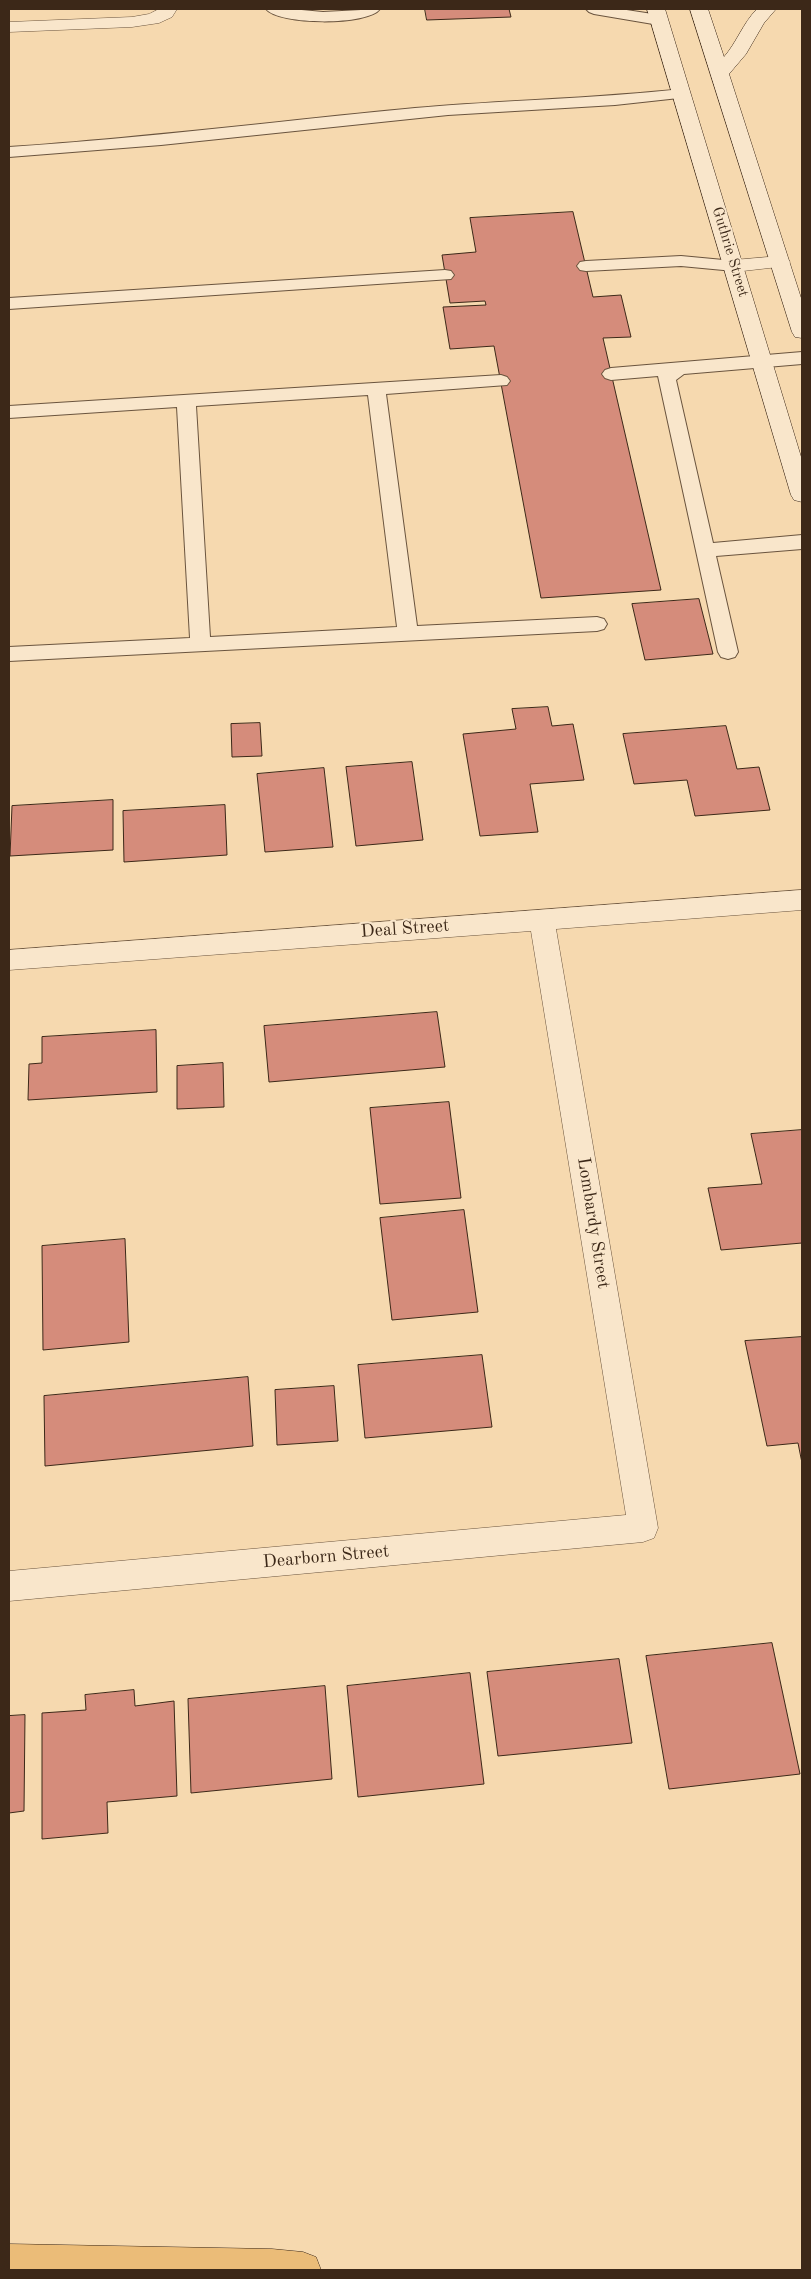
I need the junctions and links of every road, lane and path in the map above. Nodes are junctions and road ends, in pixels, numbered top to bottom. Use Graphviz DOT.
graph roads {
  1 [pos="274,9"];
  2 [pos="372,9"];
  3 [pos="594,9"];
  4 [pos="699,9"];
  5 [pos="767,9"];
  6 [pos="167,11"];
  7 [pos="657,14"];
  8 [pos="9,27"];
  9 [pos="720,73"];
  10 [pos="682,94"];
  11 [pos="9,152"];
  12 [pos="780,262"];
  13 [pos="586,266"];
  14 [pos="734,266"];
  15 [pos="445,276"];
  16 [pos="9,304"];
  17 [pos="802,332"];
  18 [pos="802,358"];
  19 [pos="762,362"];
  20 [pos="679,369"];
  21 [pos="611,374"];
  22 [pos="501,381"];
  23 [pos="376,388"];
  24 [pos="186,401"];
  25 [pos="9,412"];
  26 [pos="802,495"];
  27 [pos="802,542"];
  28 [pos="705,550"];
  29 [pos="597,624"];
  30 [pos="408,633"];
  31 [pos="200,644"];
  32 [pos="728,652"];
  33 [pos="9,654"];
  34 [pos="802,900"];
  35 [pos="542,919"];
  36 [pos="9,960"];
  37 [pos="643,1528"];
  38 [pos="9,1586"];
  39 [pos="9,2262"];
  40 [pos="303,2270"];
  1 -- 2 [label="lane"];
  3 -- 7 [label="lane"];
  4 -- 9 [label="street"];
  5 -- 9 [label="street"];
  6 -- 8 [label="street"];
  7 -- 10 [label="street, Guthrie Street"];
  9 -- 12 [label="street"];
  10 -- 11 [label="lane"];
  10 -- 14 [label="street, Guthrie Street"];
  12 -- 14 [label="street"];
  12 -- 17 [label="street"];
  13 -- 14 [label="lane"];
  14 -- 19 [label="street, Guthrie Street"];
  15 -- 16 [label="lane"];
  18 -- 19 [label="lane"];
  19 -- 20 [label="lane"];
  19 -- 26 [label="street, Guthrie Street"];
  20 -- 21 [label="lane"];
  20 -- 28 [label="lane"];
  22 -- 23 [label="lane"];
  23 -- 24 [label="lane"];
  23 -- 30 [label="lane"];
  24 -- 25 [label="lane"];
  24 -- 31 [label="lane"];
  27 -- 28 [label="lane"];
  28 -- 32 [label="lane"];
  29 -- 30 [label="lane"];
  30 -- 31 [label="lane"];
  31 -- 33 [label="lane"];
  34 -- 35 [label="street, Deal Street"];
  35 -- 36 [label="street, Deal Street"];
  35 -- 37 [label="street, Lombardy Street"];
  37 -- 38 [label="street, Dearborn Street"];
  39 -- 40 [label="main road"];
}
